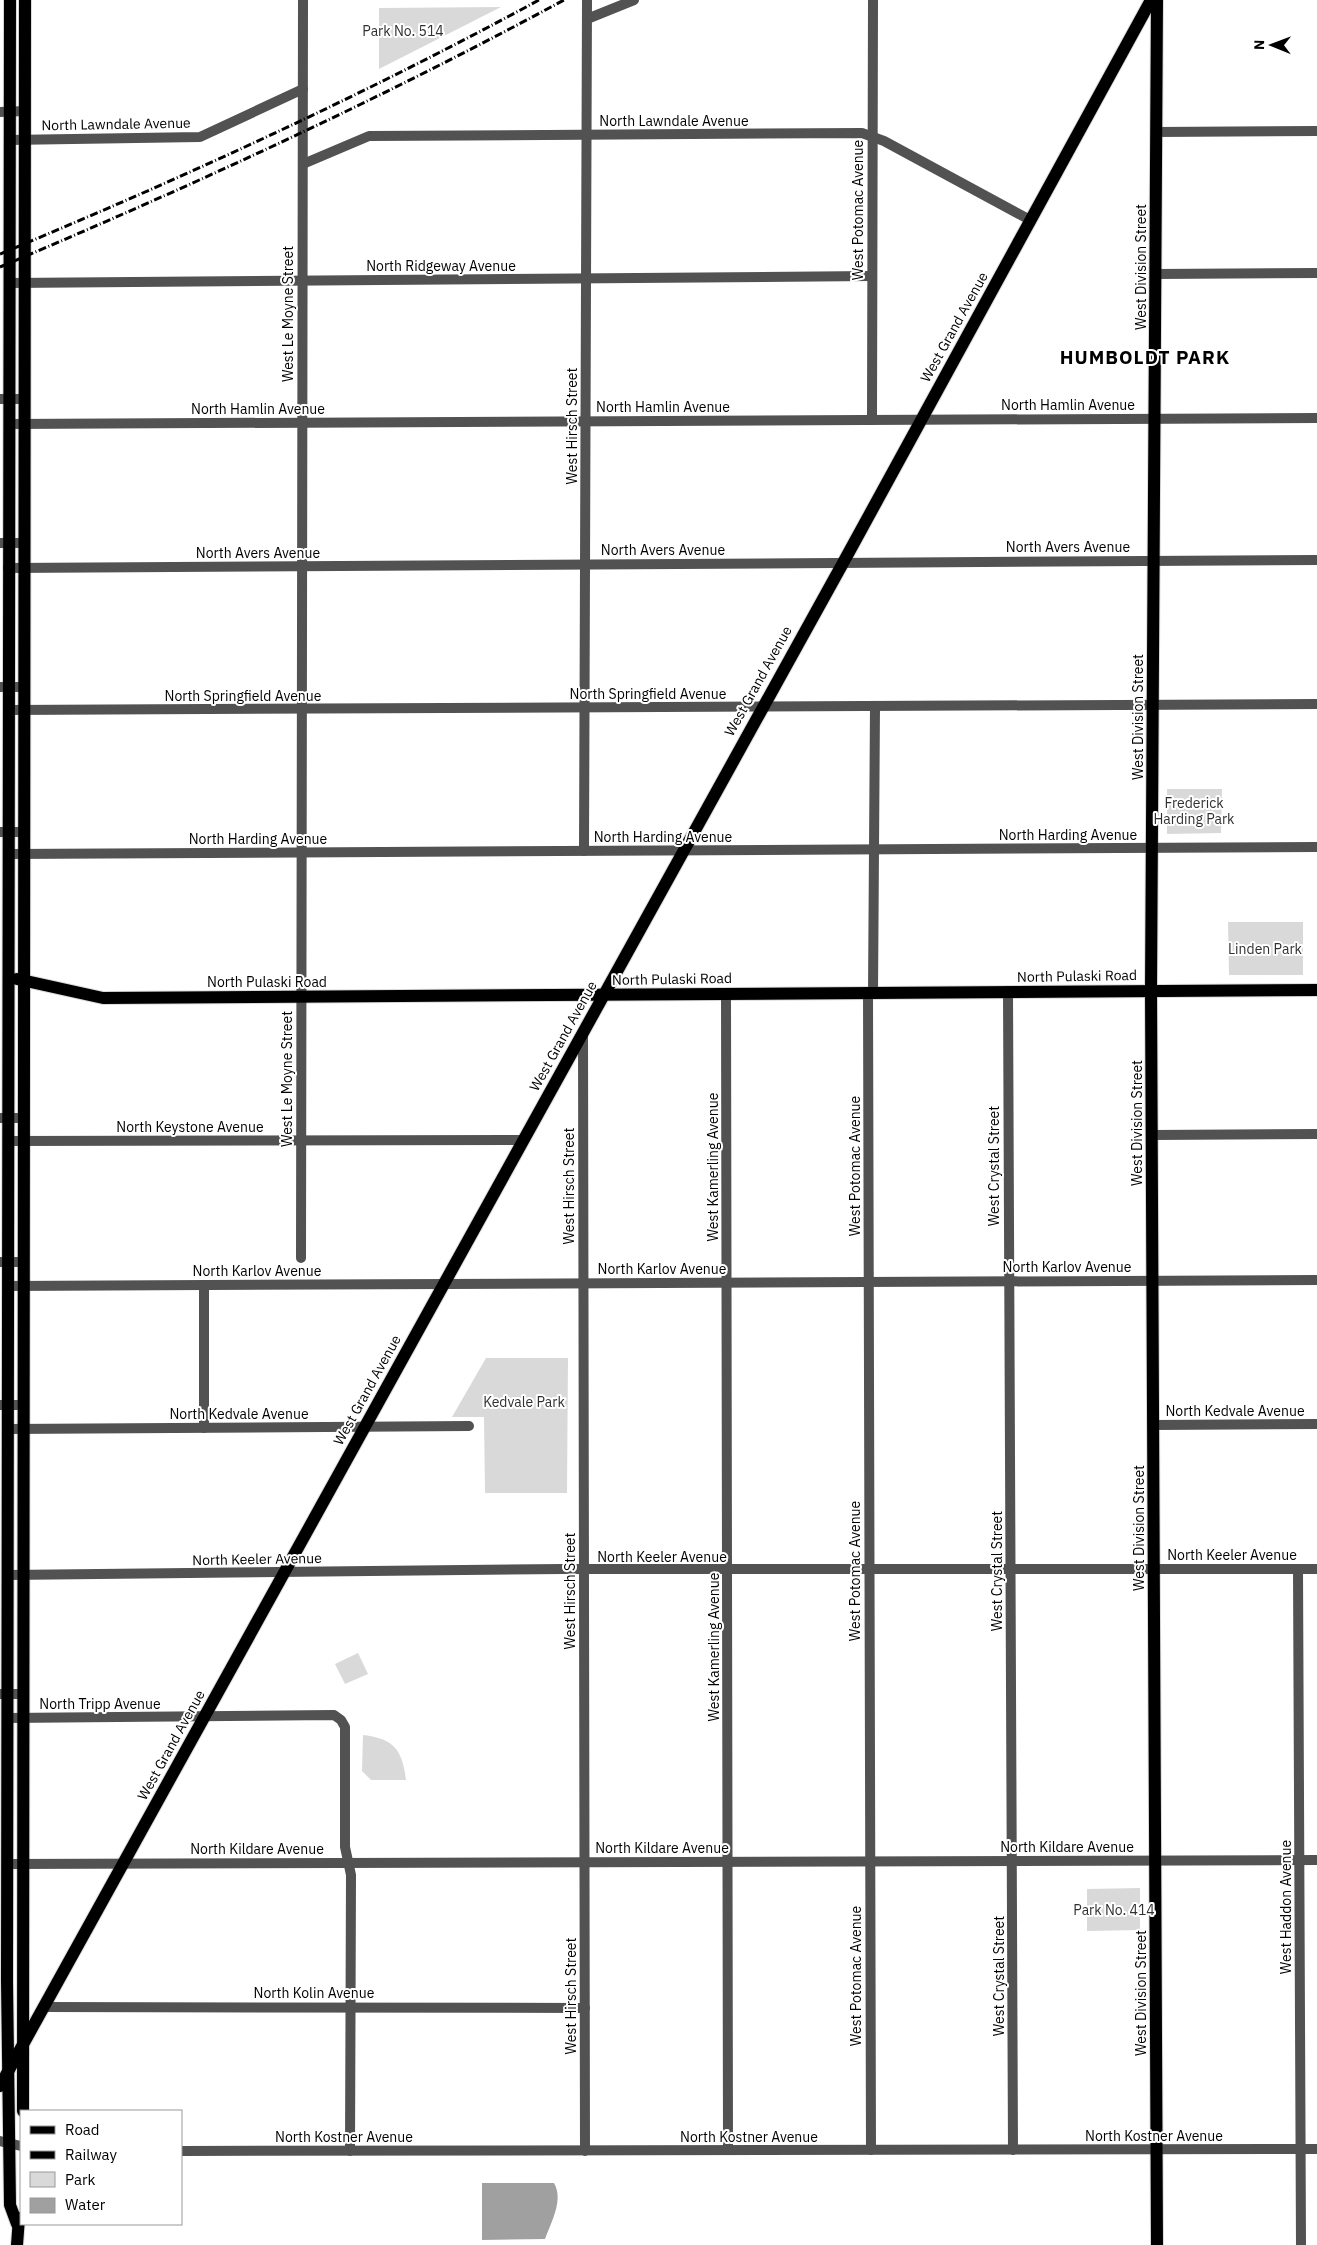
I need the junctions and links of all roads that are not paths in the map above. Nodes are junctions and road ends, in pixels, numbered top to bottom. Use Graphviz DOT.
graph roads {
  1 [pos="10,0"];
  2 [pos="25,0"];
  3 [pos="303,0"];
  4 [pos="587,0"];
  5 [pos="634,0"];
  6 [pos="873,0"];
  7 [pos="1150,0"];
  8 [pos="1157,0"];
  9 [pos="587,19"];
  10 [pos="303,89"];
  11 [pos="5,112"];
  12 [pos="24,112"];
  13 [pos="1317,131"];
  14 [pos="1157,132"];
  15 [pos="586,135"];
  16 [pos="872,136"];
  17 [pos="9,140"];
  18 [pos="24,140"];
  19 [pos="302,164"];
  20 [pos="1030,220"];
  21 [pos="1317,273"];
  22 [pos="1156,274"];
  23 [pos="872,276"];
  24 [pos="586,279"];
  25 [pos="302,281"];
  26 [pos="10,283"];
  27 [pos="23,283"];
  28 [pos="4,399"];
  29 [pos="23,399"];
  30 [pos="1156,418"];
  31 [pos="1317,418"];
  32 [pos="872,420"];
  33 [pos="920,420"];
  34 [pos="585,421"];
  35 [pos="302,422"];
  36 [pos="9,424"];
  37 [pos="23,424"];
  38 [pos="4,543"];
  39 [pos="23,543"];
  40 [pos="1155,560"];
  41 [pos="1317,560"];
  42 [pos="842,563"];
  43 [pos="585,564"];
  44 [pos="301,566"];
  45 [pos="8,568"];
  46 [pos="23,568"];
  47 [pos="4,687"];
  48 [pos="23,687"];
  49 [pos="1317,704"];
  50 [pos="1154,705"];
  51 [pos="876,706"];
  52 [pos="762,707"];
  53 [pos="584,708"];
  54 [pos="301,709"];
  55 [pos="8,710"];
  56 [pos="23,710"];
  57 [pos="4,832"];
  58 [pos="23,832"];
  59 [pos="1317,847"];
  60 [pos="1153,848"];
  61 [pos="874,850"];
  62 [pos="584,851"];
  63 [pos="682,851"];
  64 [pos="301,853"];
  65 [pos="8,854"];
  66 [pos="23,854"];
  67 [pos="4,977"];
  68 [pos="24,980"];
  69 [pos="1151,990"];
  70 [pos="1317,990"];
  71 [pos="1008,991"];
  72 [pos="870,992"];
  73 [pos="726,993"];
  74 [pos="603,995"];
  75 [pos="300,997"];
  76 [pos="583,1030"];
  77 [pos="4,1118"];
  78 [pos="23,1118"];
  79 [pos="1317,1134"];
  80 [pos="1152,1135"];
  81 [pos="301,1140"];
  82 [pos="523,1140"];
  83 [pos="8,1141"];
  84 [pos="23,1141"];
  85 [pos="301,1258"];
  86 [pos="4,1262"];
  87 [pos="23,1262"];
  88 [pos="1317,1280"];
  89 [pos="1008,1281"];
  90 [pos="1153,1281"];
  91 [pos="868,1282"];
  92 [pos="727,1283"];
  93 [pos="443,1284"];
  94 [pos="583,1284"];
  95 [pos="204,1285"];
  96 [pos="8,1286"];
  97 [pos="23,1286"];
  98 [pos="4,1405"];
  99 [pos="23,1405"];
  100 [pos="1317,1424"];
  101 [pos="1153,1425"];
  102 [pos="469,1426"];
  103 [pos="364,1427"];
  104 [pos="204,1428"];
  105 [pos="8,1429"];
  106 [pos="23,1429"];
  107 [pos="4,1550"];
  108 [pos="23,1550"];
  109 [pos="1154,1569"];
  110 [pos="1298,1569"];
  111 [pos="1317,1569"];
  112 [pos="727,1570"];
  113 [pos="869,1570"];
  114 [pos="1010,1570"];
  115 [pos="584,1571"];
  116 [pos="283,1572"];
  117 [pos="8,1575"];
  118 [pos="23,1575"];
  119 [pos="4,1694"];
  120 [pos="23,1694"];
  121 [pos="203,1717"];
  122 [pos="8,1718"];
  123 [pos="23,1718"];
  124 [pos="3,1835"];
  125 [pos="23,1835"];
  126 [pos="1155,1860"];
  127 [pos="1299,1860"];
  128 [pos="1317,1860"];
  129 [pos="870,1861"];
  130 [pos="1012,1861"];
  131 [pos="584,1862"];
  132 [pos="728,1862"];
  133 [pos="122,1863"];
  134 [pos="347,1863"];
  135 [pos="7,1864"];
  136 [pos="23,1864"];
  137 [pos="3,1981"];
  138 [pos="23,1981"];
  139 [pos="43,2007"];
  140 [pos="350,2007"];
  141 [pos="585,2008"];
  142 [pos="24,2042"];
  143 [pos="8,2072"];
  144 [pos="0,2086"];
  145 [pos="24,2110"];
  146 [pos="10,2143"];
  147 [pos="1300,2149"];
  148 [pos="1317,2149"];
  149 [pos="728,2150"];
  150 [pos="871,2150"];
  151 [pos="1013,2150"];
  152 [pos="1157,2150"];
  153 [pos="182,2151"];
  154 [pos="350,2151"];
  155 [pos="585,2151"];
  156 [pos="20,2215"];
  157 [pos="17,2224"];
  158 [pos="17,2245"];
  159 [pos="1157,2245"];
  160 [pos="1301,2245"];
  1 -- 11 [label="main road"];
  2 -- 12 [label="main road"];
  3 -- 10 [label="street, West Le Moyne Street"];
  4 -- 9 [label="street, West Hirsch Street"];
  5 -- 9 [label="street"];
  6 -- 16 [label="street, West Potomac Avenue"];
  7 -- 20 [label="main road, West Grand Avenue"];
  8 -- 14 [label="main road, West Division Street"];
  9 -- 15 [label="street, West Hirsch Street"];
  10 -- 18 [label="street, North Lawndale Avenue"];
  10 -- 19 [label="street, West Le Moyne Street"];
  11 -- 12 [label="street, North Lawndale Avenue"];
  11 -- 17 [label="main road"];
  12 -- 18 [label="main road"];
  13 -- 14 [label="street"];
  14 -- 22 [label="main road, West Division Street"];
  15 -- 16 [label="street, North Lawndale Avenue"];
  15 -- 19 [label="street, North Lawndale Avenue"];
  15 -- 24 [label="street, West Hirsch Street"];
  16 -- 20 [label="street, North Lawndale Avenue"];
  16 -- 23 [label="street, West Potomac Avenue"];
  17 -- 18 [label="street, North Lawndale Avenue"];
  17 -- 26 [label="main road"];
  18 -- 27 [label="main road"];
  19 -- 25 [label="street, West Le Moyne Street"];
  20 -- 33 [label="main road, West Grand Avenue"];
  21 -- 22 [label="street"];
  22 -- 30 [label="main road, West Division Street"];
  23 -- 24 [label="street, North Ridgeway Avenue"];
  23 -- 32 [label="street, West Potomac Avenue"];
  24 -- 25 [label="street, North Ridgeway Avenue"];
  24 -- 34 [label="street, West Hirsch Street"];
  25 -- 27 [label="street, North Ridgeway Avenue"];
  25 -- 35 [label="street, West Le Moyne Street"];
  26 -- 27 [label="street, North Ridgeway Avenue"];
  26 -- 28 [label="main road"];
  27 -- 29 [label="main road"];
  28 -- 29 [label="street"];
  28 -- 36 [label="main road"];
  29 -- 37 [label="main road"];
  30 -- 31 [label="street, North Hamlin Avenue"];
  30 -- 33 [label="street, North Hamlin Avenue"];
  30 -- 40 [label="main road, West Division Street"];
  32 -- 33 [label="street, North Hamlin Avenue"];
  32 -- 34 [label="street, North Hamlin Avenue"];
  33 -- 42 [label="main road, West Grand Avenue"];
  34 -- 35 [label="street, North Hamlin Avenue"];
  34 -- 43 [label="street, West Hirsch Street"];
  35 -- 37 [label="street, North Hamlin Avenue"];
  35 -- 44 [label="street, West Le Moyne Street"];
  36 -- 37 [label="street, North Hamlin Avenue"];
  36 -- 38 [label="main road"];
  37 -- 39 [label="main road"];
  38 -- 39 [label="street"];
  38 -- 45 [label="main road"];
  39 -- 46 [label="main road"];
  40 -- 41 [label="street, North Avers Avenue"];
  40 -- 42 [label="street, North Avers Avenue"];
  40 -- 50 [label="main road, West Division Street"];
  42 -- 43 [label="street, North Avers Avenue"];
  42 -- 52 [label="main road, West Grand Avenue"];
  43 -- 44 [label="street, North Avers Avenue"];
  43 -- 53 [label="street, West Hirsch Street"];
  44 -- 46 [label="street, North Avers Avenue"];
  44 -- 54 [label="street, West Le Moyne Street"];
  45 -- 46 [label="street, North Avers Avenue"];
  45 -- 47 [label="main road"];
  46 -- 48 [label="main road"];
  47 -- 48 [label="street"];
  47 -- 55 [label="main road"];
  48 -- 56 [label="main road"];
  49 -- 50 [label="street, North Springfield Avenue"];
  50 -- 51 [label="street, North Springfield Avenue"];
  50 -- 60 [label="main road, West Division Street"];
  51 -- 52 [label="street, North Springfield Avenue"];
  51 -- 61 [label="street, West Potomac Avenue"];
  52 -- 53 [label="street, North Springfield Avenue"];
  52 -- 63 [label="main road, West Grand Avenue"];
  53 -- 54 [label="street, North Springfield Avenue"];
  53 -- 62 [label="street, West Hirsch Street"];
  54 -- 56 [label="street, North Springfield Avenue"];
  54 -- 64 [label="street, West Le Moyne Street"];
  55 -- 56 [label="street, North Springfield Avenue"];
  55 -- 57 [label="main road"];
  56 -- 58 [label="main road"];
  57 -- 58 [label="street"];
  57 -- 65 [label="main road"];
  58 -- 66 [label="main road"];
  59 -- 60 [label="street, North Harding Avenue"];
  60 -- 61 [label="street, North Harding Avenue"];
  60 -- 69 [label="main road, West Division Street"];
  61 -- 63 [label="street, North Harding Avenue"];
  61 -- 72 [label="street, West Potomac Avenue"];
  62 -- 63 [label="street, North Harding Avenue"];
  62 -- 64 [label="street, North Harding Avenue"];
  63 -- 74 [label="main road, West Grand Avenue"];
  64 -- 66 [label="street, North Harding Avenue"];
  64 -- 75 [label="street, West Le Moyne Street"];
  65 -- 66 [label="street, North Harding Avenue"];
  65 -- 67 [label="main road"];
  66 -- 68 [label="main road"];
  67 -- 68 [label="main road, North Pulaski Road"];
  67 -- 77 [label="main road"];
  68 -- 75 [label="main road, North Pulaski Road"];
  68 -- 78 [label="main road"];
  69 -- 70 [label="main road, North Pulaski Road"];
  69 -- 71 [label="main road, North Pulaski Road"];
  69 -- 80 [label="main road, West Division Street"];
  71 -- 72 [label="main road, North Pulaski Road"];
  71 -- 89 [label="street, West Crystal Street"];
  72 -- 73 [label="main road, North Pulaski Road"];
  72 -- 91 [label="street, West Potomac Avenue"];
  73 -- 74 [label="main road, North Pulaski Road"];
  73 -- 92 [label="street, West Kamerling Avenue"];
  74 -- 75 [label="main road, North Pulaski Road"];
  74 -- 76 [label="main road, West Grand Avenue"];
  75 -- 81 [label="street, West Le Moyne Street"];
  76 -- 82 [label="main road, West Grand Avenue"];
  76 -- 94 [label="street, West Hirsch Street"];
  77 -- 78 [label="street"];
  77 -- 83 [label="main road"];
  78 -- 84 [label="main road"];
  79 -- 80 [label="street"];
  80 -- 90 [label="main road, West Division Street"];
  81 -- 82 [label="street, North Keystone Avenue"];
  81 -- 84 [label="street, North Keystone Avenue"];
  81 -- 85 [label="street, West Le Moyne Street"];
  82 -- 93 [label="main road, West Grand Avenue"];
  83 -- 84 [label="street, North Keystone Avenue"];
  83 -- 86 [label="main road"];
  84 -- 87 [label="main road"];
  86 -- 87 [label="street"];
  86 -- 96 [label="main road"];
  87 -- 97 [label="main road"];
  88 -- 90 [label="street, North Karlov Avenue"];
  89 -- 90 [label="street, North Karlov Avenue"];
  89 -- 91 [label="street, North Karlov Avenue"];
  89 -- 114 [label="street, West Crystal Street"];
  90 -- 101 [label="main road, West Division Street"];
  91 -- 92 [label="street, North Karlov Avenue"];
  91 -- 113 [label="street, West Potomac Avenue"];
  92 -- 94 [label="street, North Karlov Avenue"];
  92 -- 112 [label="street, West Kamerling Avenue"];
  93 -- 94 [label="street, North Karlov Avenue"];
  93 -- 95 [label="street, North Karlov Avenue"];
  93 -- 103 [label="main road, West Grand Avenue"];
  94 -- 115 [label="street, West Hirsch Street"];
  95 -- 97 [label="street, North Karlov Avenue"];
  95 -- 104 [label="street"];
  96 -- 97 [label="street, North Karlov Avenue"];
  96 -- 98 [label="main road"];
  97 -- 99 [label="main road"];
  98 -- 99 [label="street"];
  98 -- 105 [label="main road"];
  99 -- 106 [label="main road"];
  100 -- 101 [label="street, North Kedvale Avenue"];
  101 -- 109 [label="main road, West Division Street"];
  102 -- 103 [label="street, North Kedvale Avenue"];
  103 -- 104 [label="street, North Kedvale Avenue"];
  103 -- 116 [label="main road, West Grand Avenue"];
  104 -- 106 [label="street, North Kedvale Avenue"];
  105 -- 106 [label="street, North Kedvale Avenue"];
  105 -- 107 [label="main road"];
  106 -- 108 [label="main road"];
  107 -- 108 [label="street"];
  107 -- 117 [label="main road"];
  108 -- 118 [label="main road"];
  109 -- 110 [label="street, North Keeler Avenue"];
  109 -- 114 [label="street, North Keeler Avenue"];
  109 -- 126 [label="main road, West Division Street"];
  110 -- 111 [label="street, North Keeler Avenue"];
  110 -- 127 [label="street, West Haddon Avenue"];
  112 -- 113 [label="street, North Keeler Avenue"];
  112 -- 115 [label="street, North Keeler Avenue"];
  112 -- 132 [label="street, West Kamerling Avenue"];
  113 -- 114 [label="street, North Keeler Avenue"];
  113 -- 129 [label="street, West Potomac Avenue"];
  114 -- 130 [label="street, West Crystal Street"];
  115 -- 116 [label="street, North Keeler Avenue"];
  115 -- 131 [label="street, West Hirsch Street"];
  116 -- 118 [label="street, North Keeler Avenue"];
  116 -- 121 [label="main road, West Grand Avenue"];
  117 -- 118 [label="street, North Keeler Avenue"];
  117 -- 119 [label="main road"];
  118 -- 120 [label="main road"];
  119 -- 120 [label="street, North Tripp Avenue"];
  119 -- 122 [label="main road"];
  120 -- 123 [label="main road"];
  121 -- 123 [label="street, North Tripp Avenue"];
  121 -- 133 [label="main road, West Grand Avenue"];
  121 -- 134 [label="street, North Tripp Avenue"];
  122 -- 123 [label="street, North Tripp Avenue"];
  122 -- 124 [label="main road"];
  123 -- 125 [label="main road"];
  124 -- 125 [label="street"];
  124 -- 135 [label="main road"];
  125 -- 136 [label="main road"];
  126 -- 127 [label="street, North Kildare Avenue"];
  126 -- 130 [label="street, North Kildare Avenue"];
  126 -- 152 [label="main road, West Division Street"];
  127 -- 128 [label="street, North Kildare Avenue"];
  127 -- 147 [label="street, West Haddon Avenue"];
  129 -- 130 [label="street, North Kildare Avenue"];
  129 -- 132 [label="street, North Kildare Avenue"];
  129 -- 150 [label="street, West Potomac Avenue"];
  130 -- 151 [label="street, West Crystal Street"];
  131 -- 132 [label="street, North Kildare Avenue"];
  131 -- 134 [label="street, North Kildare Avenue"];
  131 -- 141 [label="street, West Hirsch Street"];
  132 -- 149 [label="street, West Kamerling Avenue"];
  133 -- 134 [label="street, North Kildare Avenue"];
  133 -- 136 [label="street, North Kildare Avenue"];
  133 -- 139 [label="main road, West Grand Avenue"];
  134 -- 140 [label="street"];
  135 -- 136 [label="street, North Kildare Avenue"];
  135 -- 137 [label="main road"];
  136 -- 138 [label="main road"];
  137 -- 138 [label="street"];
  137 -- 143 [label="main road"];
  138 -- 142 [label="main road"];
  139 -- 140 [label="street, North Kolin Avenue"];
  139 -- 142 [label="main road, West Grand Avenue"];
  140 -- 141 [label="street, North Kolin Avenue"];
  140 -- 154 [label="street"];
  141 -- 155 [label="street, West Hirsch Street"];
  142 -- 143 [label="main road, West Grand Avenue"];
  142 -- 145 [label="main road"];
  143 -- 144 [label="main road, West Grand Avenue"];
  143 -- 146 [label="main road"];
  146 -- 157 [label="main road"];
  147 -- 148 [label="street, North Kostner Avenue"];
  147 -- 152 [label="street, North Kostner Avenue"];
  147 -- 160 [label="street, West Haddon Avenue"];
  149 -- 150 [label="street, North Kostner Avenue"];
  149 -- 155 [label="street, North Kostner Avenue"];
  150 -- 151 [label="street, North Kostner Avenue"];
  151 -- 152 [label="street, North Kostner Avenue"];
  152 -- 159 [label="main road, West Division Street"];
  153 -- 154 [label="street, North Kostner Avenue"];
  154 -- 155 [label="street, North Kostner Avenue"];
  156 -- 157 [label="main road"];
  157 -- 158 [label="main road"];
}
